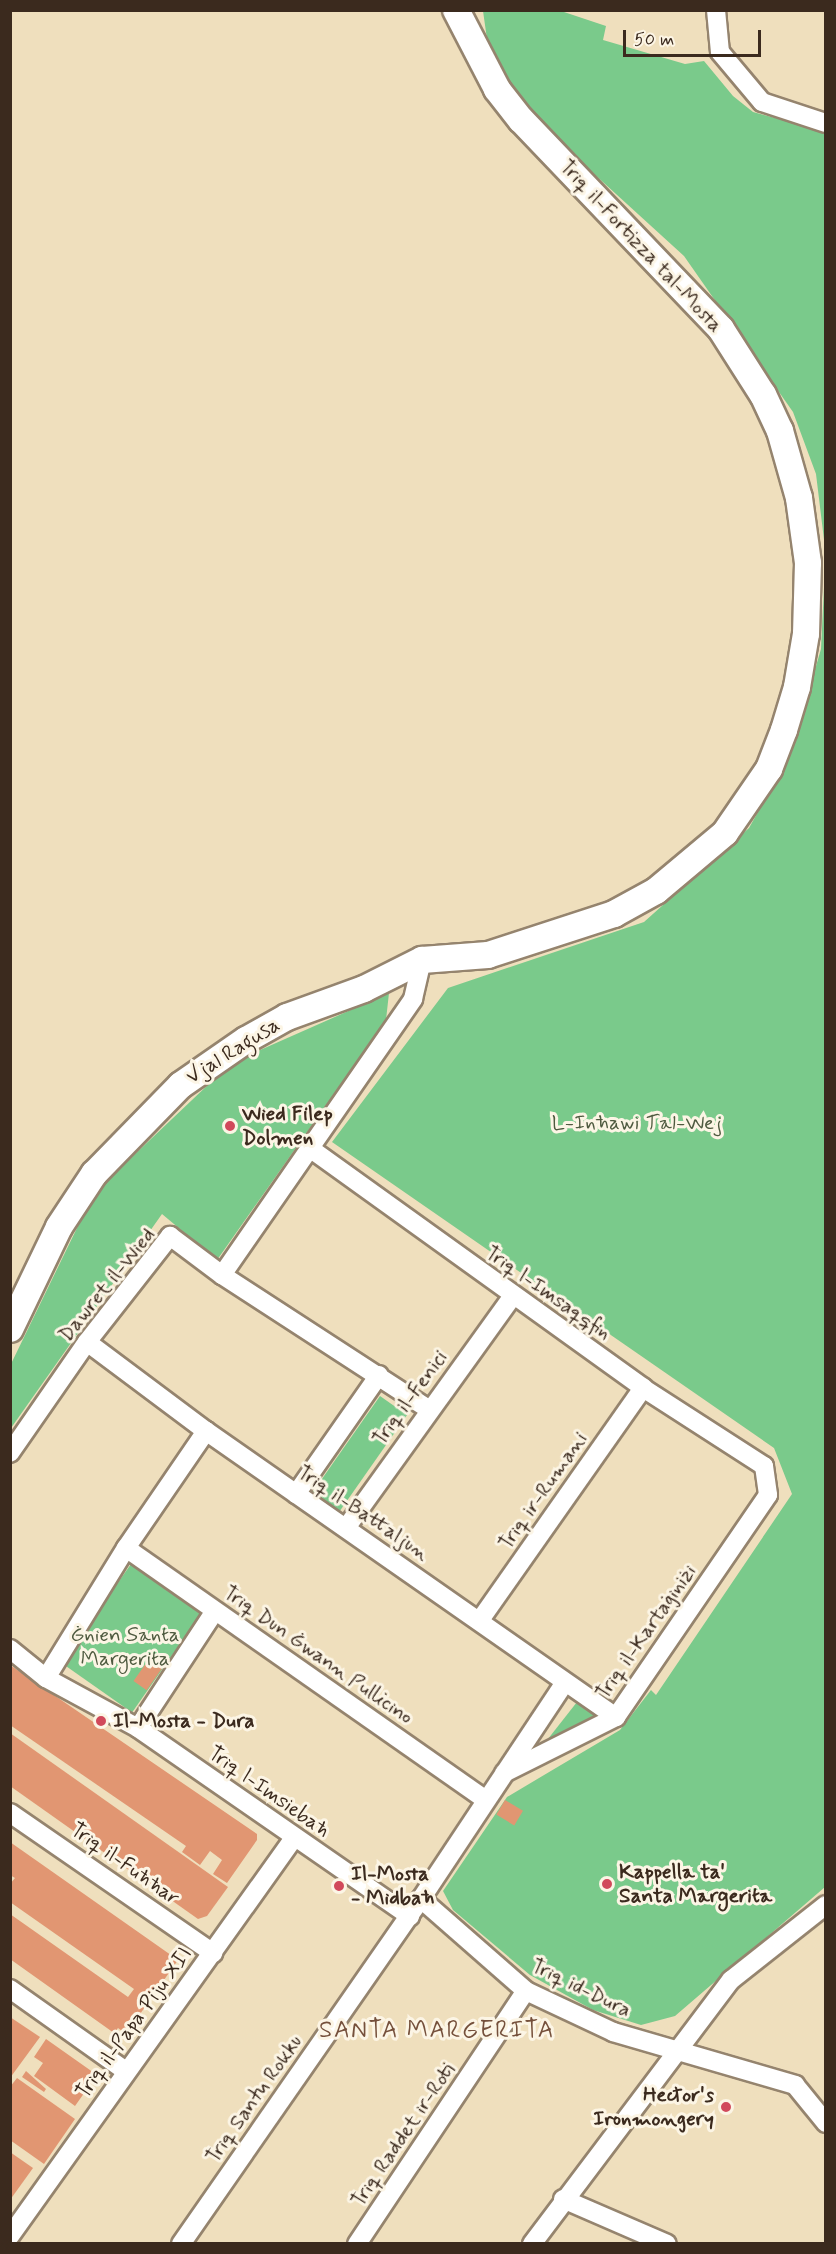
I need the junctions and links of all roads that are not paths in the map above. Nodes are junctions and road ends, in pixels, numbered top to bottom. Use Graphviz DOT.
graph roads {
  1 [pos="456,10"];
  2 [pos="716,10"];
  3 [pos="825,123"];
  4 [pos="571,930"];
  5 [pos="422,960"];
  6 [pos="311,1149"];
  7 [pos="222,1275"];
  8 [pos="513,1296"];
  9 [pos="10,1329"];
  10 [pos="87,1342"];
  11 [pos="379,1375"];
  12 [pos="643,1388"];
  13 [pos="428,1409"];
  14 [pos="206,1431"];
  15 [pos="10,1453"];
  16 [pos="764,1466"];
  17 [pos="296,1494"];
  18 [pos="346,1528"];
  19 [pos="126,1548"];
  20 [pos="215,1611"];
  21 [pos="480,1620"];
  22 [pos="10,1649"];
  23 [pos="46,1678"];
  24 [pos="565,1682"];
  25 [pos="616,1717"];
  26 [pos="138,1728"];
  27 [pos="504,1773"];
  28 [pos="485,1799"];
  29 [pos="10,1813"];
  30 [pos="294,1838"];
  31 [pos="421,1899"];
  32 [pos="825,1905"];
  33 [pos="410,1916"];
  34 [pos="213,1953"];
  35 [pos="10,1989"];
  36 [pos="526,1991"];
  37 [pos="678,2051"];
  38 [pos="126,2071"];
  39 [pos="825,2123"];
  40 [pos="563,2199"];
  41 [pos="10,2236"];
  42 [pos="181,2244"];
  43 [pos="357,2244"];
  44 [pos="532,2244"];
  45 [pos="667,2244"];
  1 -- 4 [label="main road, Triq il-Fortizza tal-Mosta"];
  2 -- 3 [label="street"];
  4 -- 5 [label="main road, Vjal Ragusa"];
  5 -- 6 [label="street"];
  5 -- 9 [label="main road, Vjal Ragusa"];
  6 -- 7 [label="street"];
  6 -- 8 [label="street, Triq l-Imsaqqfin"];
  7 -- 10 [label="street, Dawret il-Wied"];
  7 -- 11 [label="street"];
  8 -- 12 [label="street, Triq l-Imsaqqfin"];
  8 -- 13 [label="street, Triq il-Fenici"];
  10 -- 14 [label="street, Triq il-Battaljun"];
  10 -- 15 [label="street, Dawret il-Wied"];
  11 -- 13 [label="street"];
  11 -- 17 [label="street"];
  12 -- 16 [label="street, Triq l-Imsaqqfin"];
  12 -- 21 [label="street, Triq ir-Rumani"];
  13 -- 18 [label="street, Triq il-Fenici"];
  14 -- 17 [label="street, Triq il-Battaljun"];
  14 -- 19 [label="street"];
  16 -- 25 [label="street, Triq il-Kartaġiniżi"];
  17 -- 18 [label="street, Triq il-Battaljun"];
  18 -- 21 [label="street, Triq il-Battaljun"];
  19 -- 20 [label="street, Triq Dun Ġwann Pullicino"];
  19 -- 23 [label="street"];
  20 -- 26 [label="street"];
  20 -- 28 [label="street, Triq Dun Ġwann Pullicino"];
  21 -- 24 [label="street, Triq il-Battaljun"];
  22 -- 23 [label="street, Triq l-Imsiebaħ"];
  23 -- 26 [label="street, Triq l-Imsiebaħ"];
  24 -- 25 [label="street, Triq il-Battaljun"];
  24 -- 27 [label="street, Triq Santu Rokku"];
  25 -- 27 [label="street, Triq il-Kartaġiniżi"];
  26 -- 30 [label="street, Triq l-Imsiebaħ"];
  27 -- 28 [label="street, Triq Santu Rokku"];
  28 -- 31 [label="street, Triq Santu Rokku"];
  29 -- 34 [label="street, Triq il-Fuħħar"];
  30 -- 33 [label="street, Triq l-Imsiebaħ"];
  30 -- 34 [label="street, Triq il-Papa Piju XII"];
  31 -- 33 [label="street, Triq Santu Rokku"];
  31 -- 36 [label="street, Triq id-Dura"];
  32 -- 37 [label="street"];
  33 -- 42 [label="street, Triq Santu Rokku"];
  34 -- 38 [label="street, Triq il-Papa Piju XII"];
  35 -- 38 [label="street"];
  36 -- 37 [label="street, Triq id-Dura"];
  36 -- 43 [label="street, Triq Raddet ir-Roti"];
  37 -- 39 [label="street, Triq id-Dura"];
  37 -- 40 [label="street"];
  38 -- 41 [label="street, Triq il-Papa Piju XII"];
  40 -- 44 [label="street"];
  40 -- 45 [label="street"];
}
